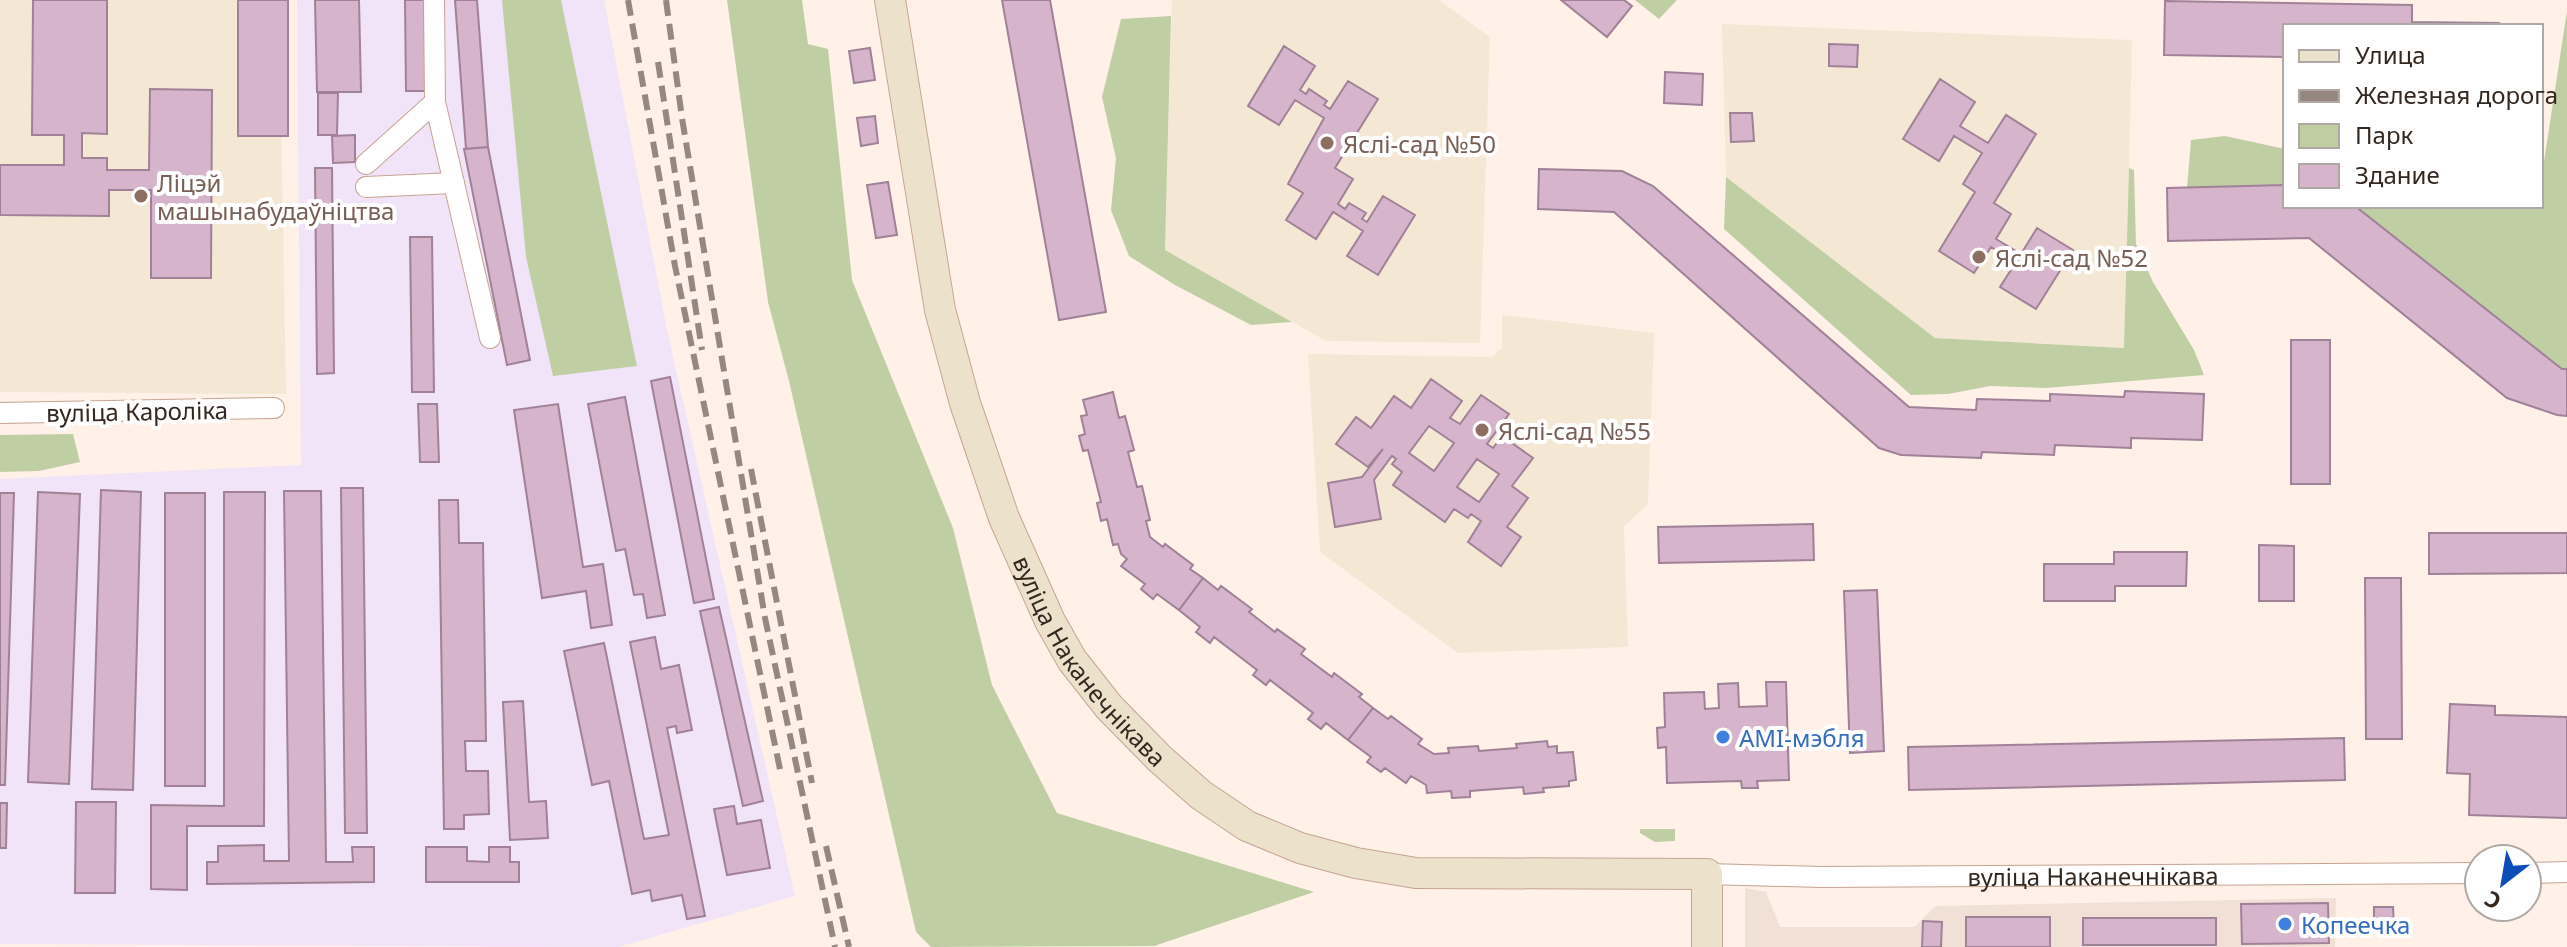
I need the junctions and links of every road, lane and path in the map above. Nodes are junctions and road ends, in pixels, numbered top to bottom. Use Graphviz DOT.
graph roads {
  1 [pos="434,0"];
  2 [pos="890,0"];
  3 [pos="435,102"];
  4 [pos="366,164"];
  5 [pos="454,183"];
  6 [pos="366,187"];
  7 [pos="490,338"];
  8 [pos="274,408"];
  9 [pos="0,413"];
  10 [pos="2567,872"];
  11 [pos="2463,873"];
  12 [pos="2543,873"];
  13 [pos="1707,874"];
  14 [pos="1707,947"];
  1 -- 3 [label="street"];
  2 -- 13 [label="main road, вуліца Наканечнікава"];
  3 -- 4 [label="street"];
  3 -- 5 [label="street"];
  5 -- 6 [label="street"];
  5 -- 7 [label="street"];
  8 -- 9 [label="street, вуліца Кароліка"];
  10 -- 12 [label="street"];
  11 -- 13 [label="street, вуліца Наканечнікава"];
  13 -- 14 [label="main road"];
}
